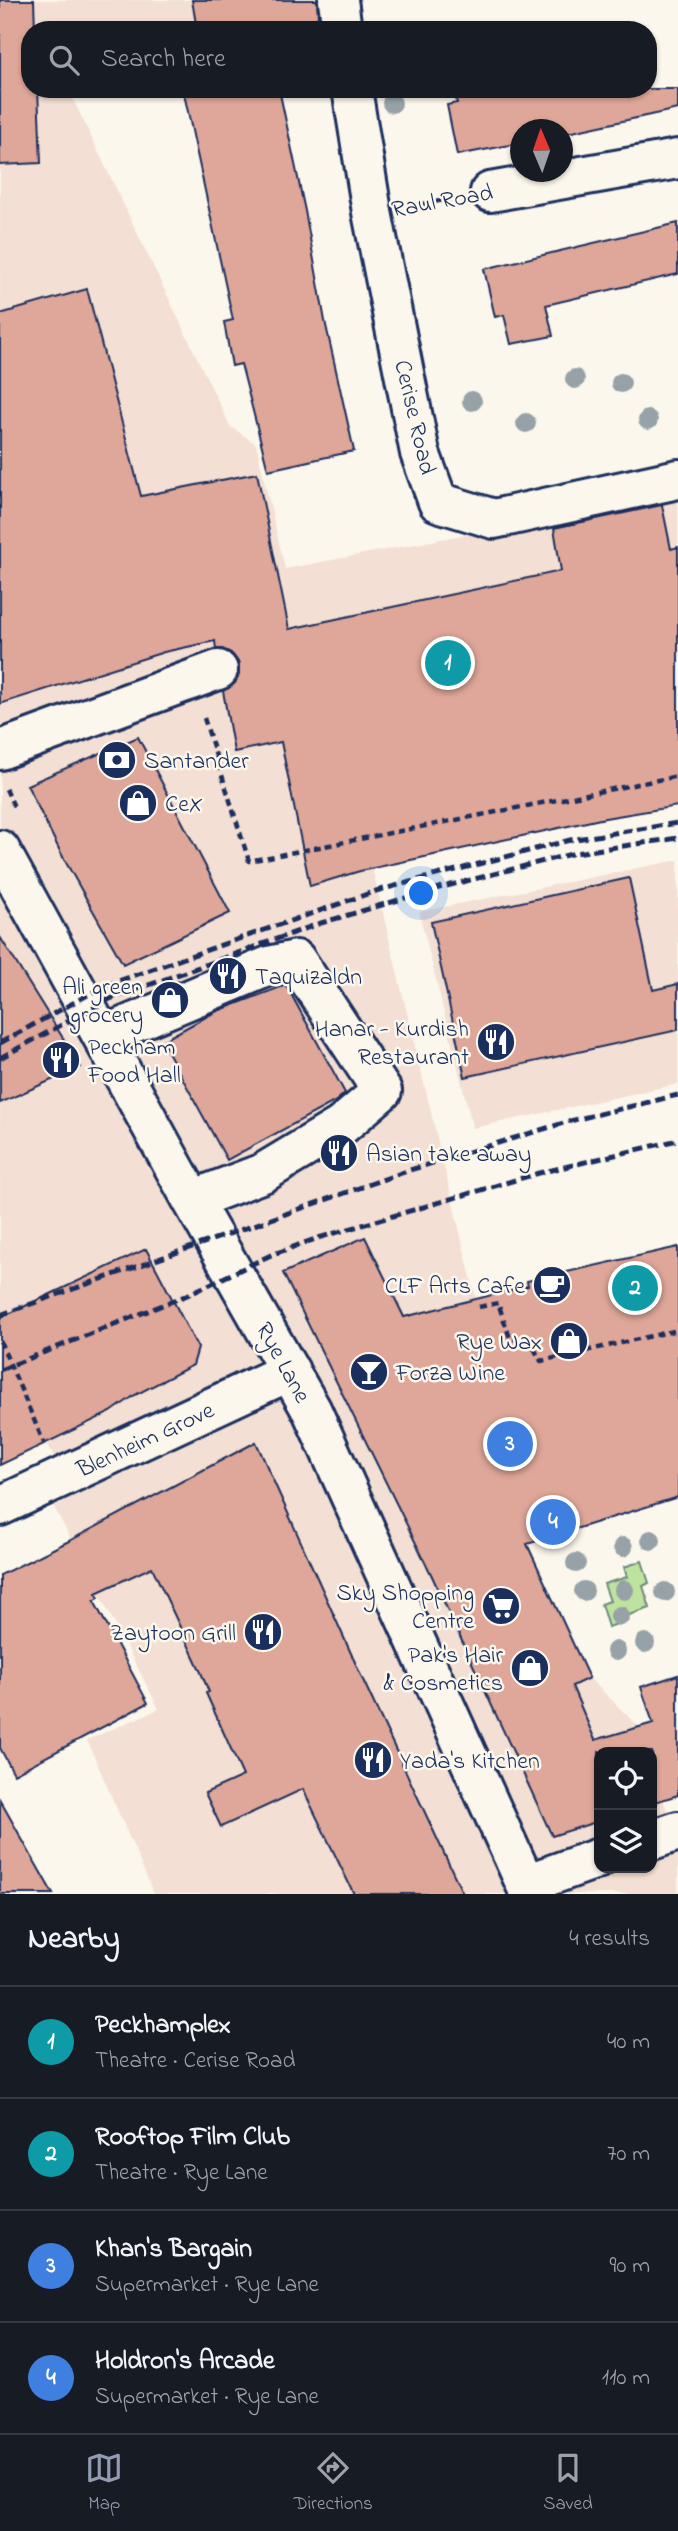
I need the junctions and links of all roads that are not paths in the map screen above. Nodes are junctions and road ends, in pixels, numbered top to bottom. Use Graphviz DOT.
graph roads {
  1 [pos="338,0"];
  2 [pos="341,21"];
  3 [pos="353,98"];
  4 [pos="678,159"];
  5 [pos="490,192"];
  6 [pos="678,479"];
  7 [pos="205,675"];
  8 [pos="0,750"];
  9 [pos="0,850"];
  10 [pos="12,898"];
  11 [pos="102,1035"];
  12 [pos="192,1200"];
  13 [pos="290,1371"];
  14 [pos="0,1506"];
  15 [pos="678,1831"];
  16 [pos="657,1838"];
  17 [pos="594,1860"];
  18 [pos="528,1889"];
  1 -- 2 [label="street"];
  3 -- 6 [label="street, Cerise Road"];
  4 -- 5 [label="street, Raul Road"];
  7 -- 8 [label="street"];
  9 -- 10 [label="street, Rye Lane"];
  10 -- 11 [label="street, Rye Lane"];
  11 -- 12 [label="street, Rye Lane"];
  11 -- 12 [label="street"];
  12 -- 13 [label="street, Rye Lane"];
  13 -- 14 [label="street, Blenheim Grove"];
  13 -- 18 [label="street, Rye Lane"];
  15 -- 16 [label="street"];
  17 -- 18 [label="street"];
}
